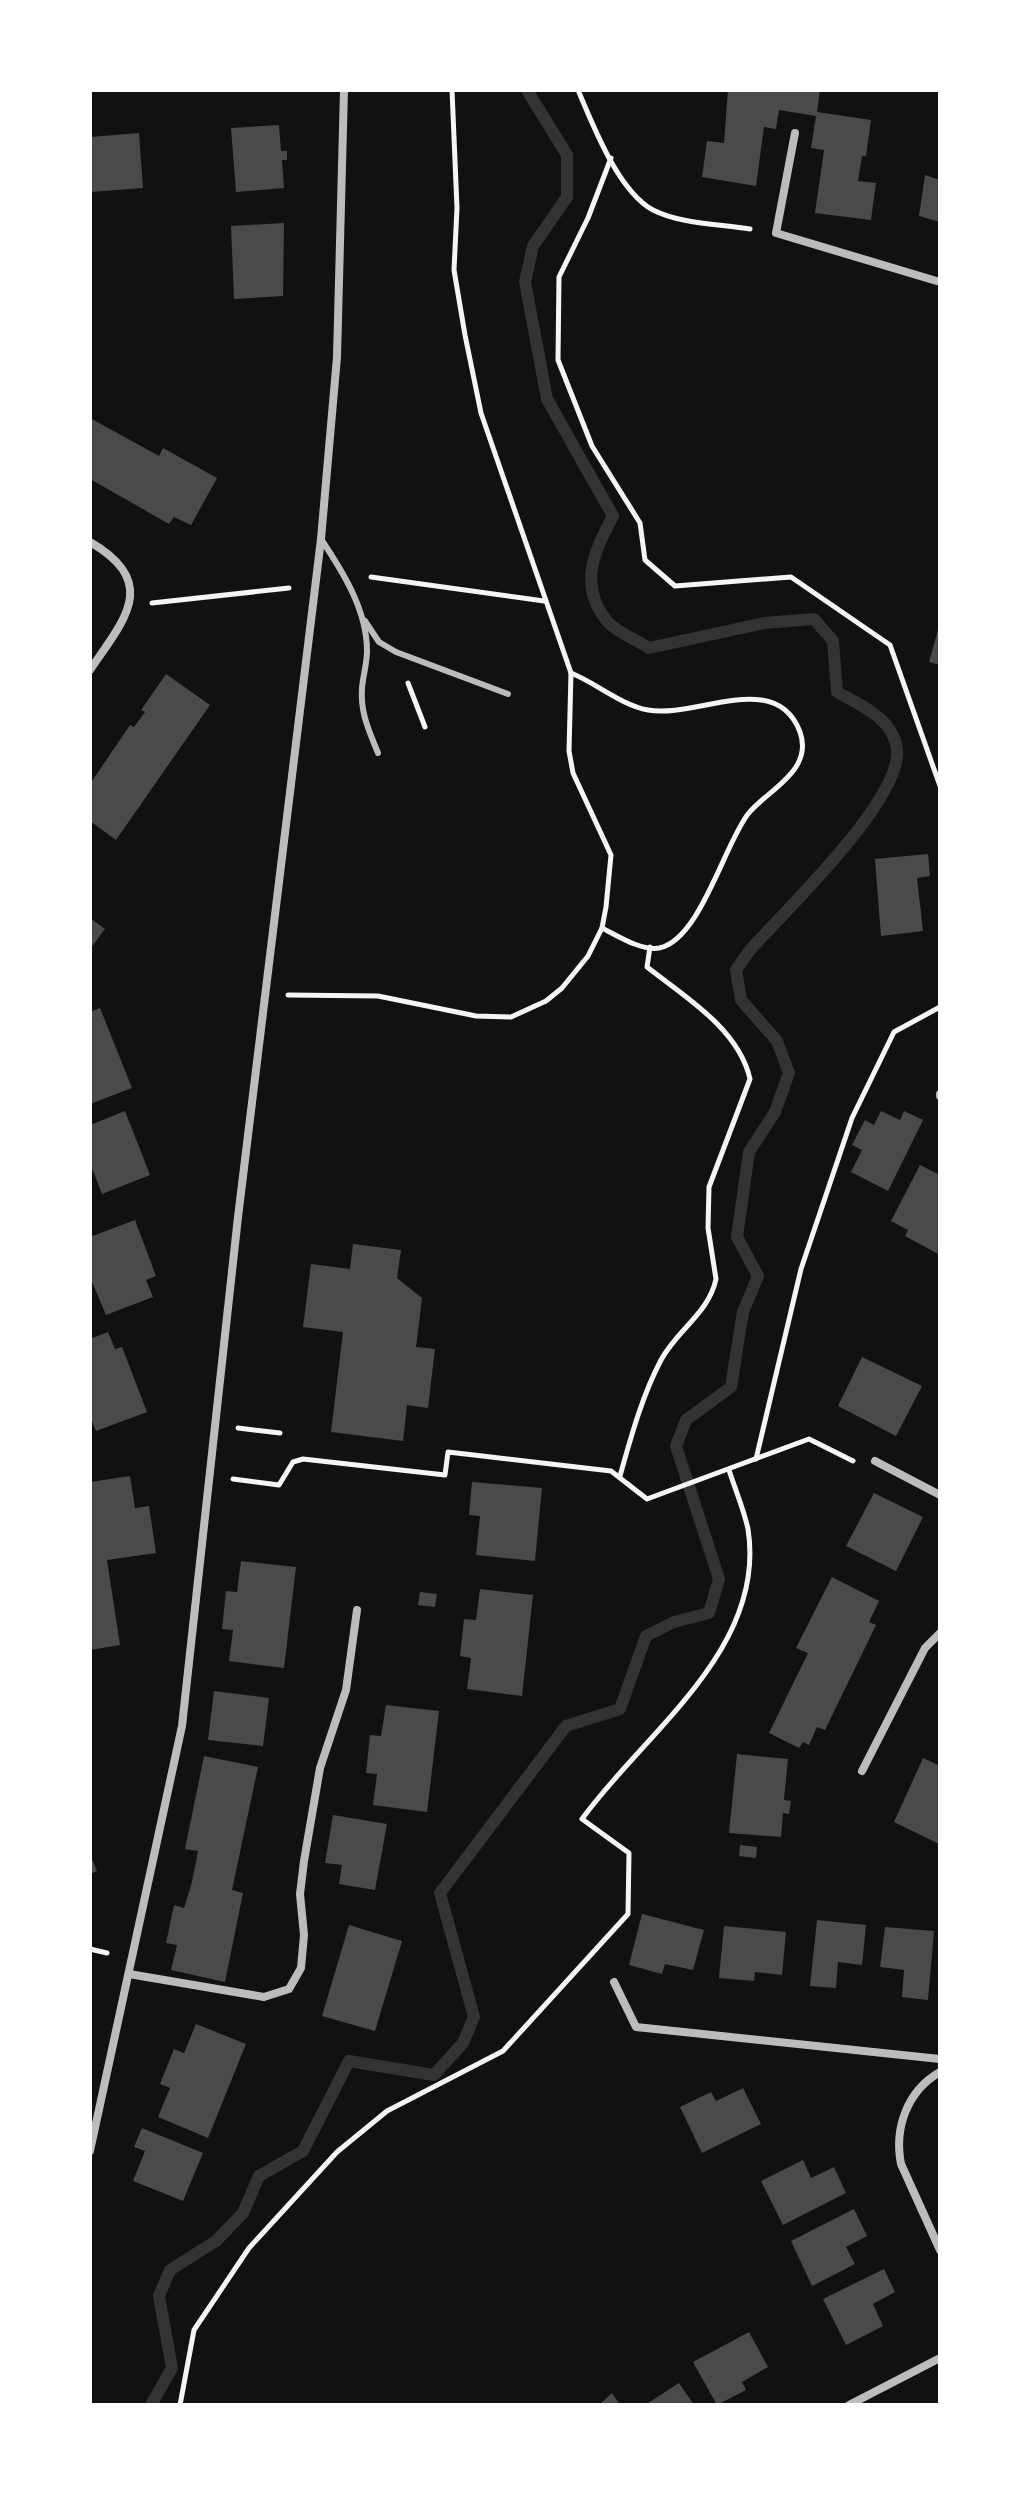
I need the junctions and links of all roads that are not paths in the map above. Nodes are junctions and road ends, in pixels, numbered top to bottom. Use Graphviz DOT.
graph roads {
  1 [pos="344,90"];
  2 [pos="795,133"];
  3 [pos="940,282"];
  4 [pos="321,539"];
  5 [pos="90,542"];
  6 [pos="362,619"];
  7 [pos="90,670"];
  8 [pos="508,694"];
  9 [pos="378,753"];
  10 [pos="875,1461"];
  11 [pos="940,1495"];
  12 [pos="357,1610"];
  13 [pos="940,1633"];
  14 [pos="862,1771"];
  15 [pos="129,1974"];
  16 [pos="614,1982"];
  17 [pos="940,2059"];
  18 [pos="940,2072"];
  19 [pos="90,2151"];
  20 [pos="940,2250"];
  21 [pos="940,2358"];
  22 [pos="849,2405"];
  1 -- 4 [label="street"];
  2 -- 3 [label="street"];
  4 -- 6 [label="lane"];
  4 -- 15 [label="street"];
  5 -- 7 [label="street"];
  6 -- 8 [label="lane"];
  6 -- 9 [label="lane"];
  10 -- 11 [label="street"];
  12 -- 15 [label="street"];
  13 -- 14 [label="street"];
  15 -- 19 [label="street"];
  16 -- 17 [label="street"];
  18 -- 20 [label="street"];
  21 -- 22 [label="street"];
}
